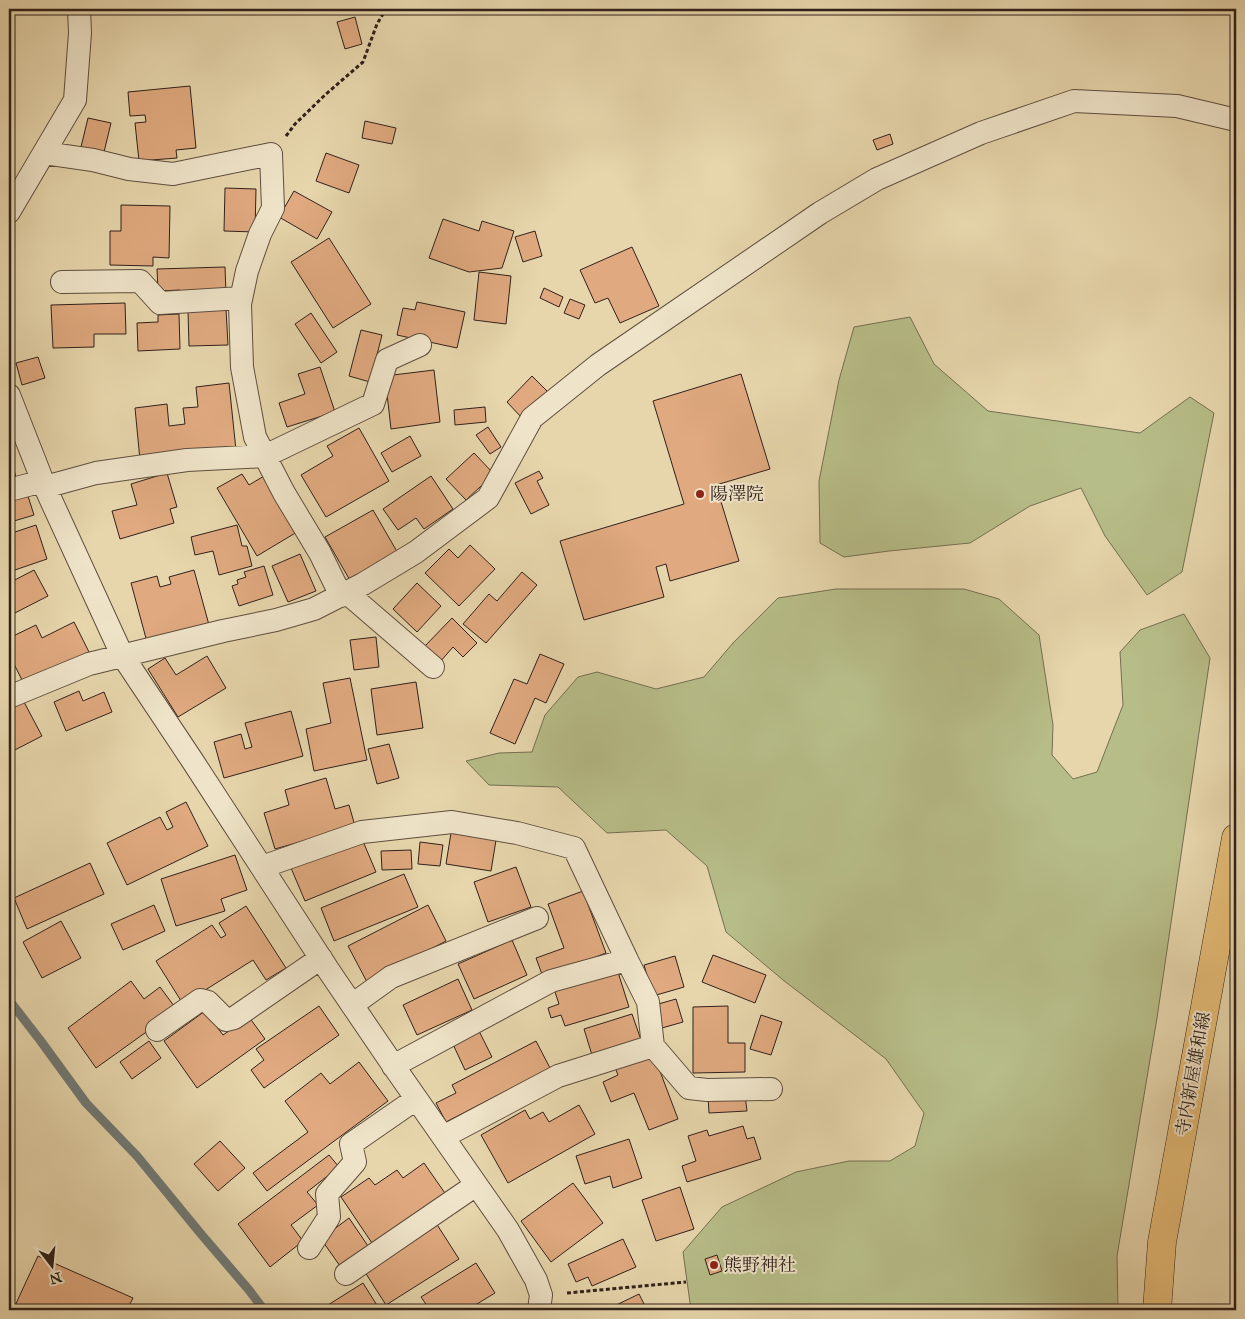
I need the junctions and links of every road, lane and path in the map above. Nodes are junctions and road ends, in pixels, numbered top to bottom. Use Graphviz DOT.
graph roads {
  1 [pos="78,9"];
  2 [pos="386,9"];
  3 [pos="1236,120"];
  4 [pos="44,153"];
  5 [pos="271,154"];
  6 [pos="9,212"];
  7 [pos="62,282"];
  8 [pos="241,298"];
  9 [pos="420,345"];
  10 [pos="9,395"];
  11 [pos="265,456"];
  12 [pos="44,484"];
  13 [pos="9,490"];
  14 [pos="344,594"];
  15 [pos="122,655"];
  16 [pos="433,667"];
  17 [pos="9,697"];
  18 [pos="1236,838"];
  19 [pos="262,867"];
  20 [pos="537,918"];
  21 [pos="321,958"];
  22 [pos="627,960"];
  23 [pos="352,1005"];
  24 [pos="156,1030"];
  25 [pos="653,1046"];
  26 [pos="393,1066"];
  27 [pos="771,1088"];
  28 [pos="416,1099"];
  29 [pos="443,1137"];
  30 [pos="476,1185"];
  31 [pos="309,1248"];
  32 [pos="346,1274"];
  33 [pos="686,1282"];
  34 [pos="572,1292"];
  35 [pos="540,1310"];
  36 [pos="1157,1310"];
  1 -- 4 [label="street"];
  2 -- 5 [label="path"];
  3 -- 14 [label="street"];
  4 -- 5 [label="street"];
  4 -- 6 [label="street"];
  5 -- 8 [label="street"];
  7 -- 8 [label="street"];
  8 -- 11 [label="street"];
  9 -- 11 [label="street"];
  10 -- 12 [label="street"];
  11 -- 12 [label="street"];
  11 -- 14 [label="street"];
  12 -- 13 [label="street"];
  12 -- 15 [label="street"];
  14 -- 15 [label="street"];
  14 -- 16 [label="street"];
  15 -- 17 [label="street"];
  15 -- 19 [label="street"];
  18 -- 36 [label="main road, 寺内新屋雄和線"];
  19 -- 21 [label="street"];
  19 -- 22 [label="street"];
  20 -- 23 [label="street"];
  21 -- 23 [label="street"];
  21 -- 24 [label="street"];
  22 -- 25 [label="street"];
  22 -- 26 [label="street"];
  23 -- 26 [label="street"];
  25 -- 27 [label="street"];
  25 -- 29 [label="street"];
  26 -- 28 [label="street"];
  28 -- 29 [label="street"];
  28 -- 31 [label="street"];
  29 -- 30 [label="street"];
  30 -- 32 [label="street"];
  30 -- 35 [label="street"];
  33 -- 34 [label="path"];
}
